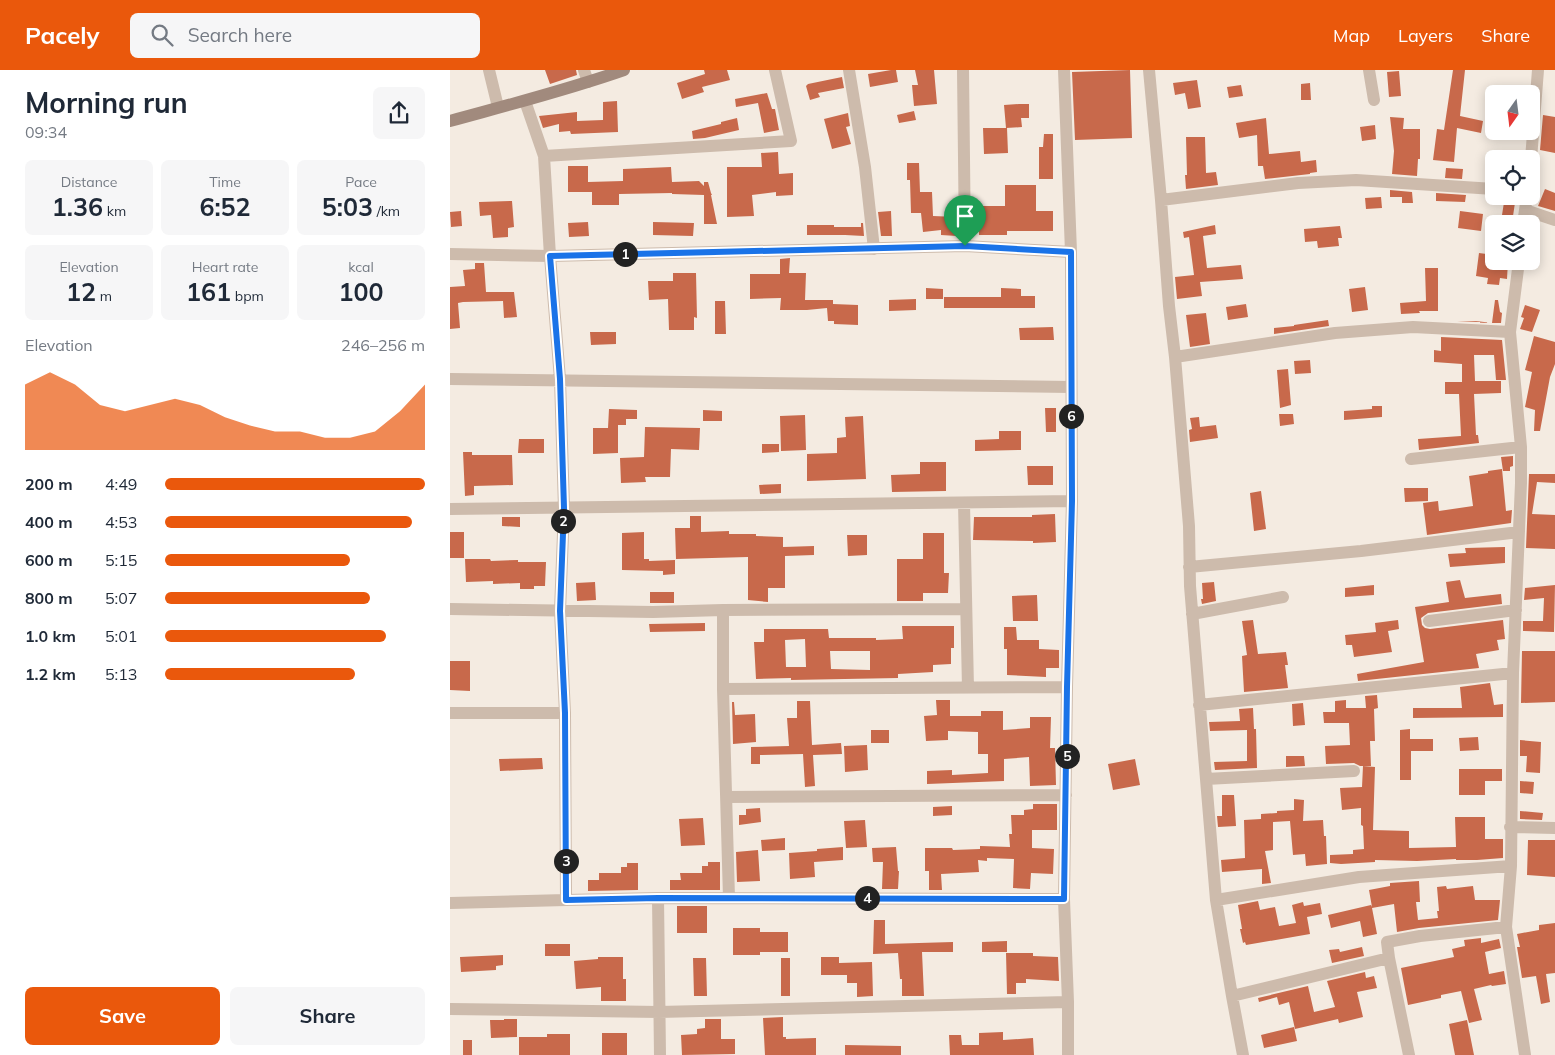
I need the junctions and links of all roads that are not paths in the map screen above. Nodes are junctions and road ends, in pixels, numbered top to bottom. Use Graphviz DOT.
graph roads {
  1 [pos="489,70"];
  2 [pos="624,70"];
  3 [pos="775,70"];
  4 [pos="849,70"];
  5 [pos="963,70"];
  6 [pos="1064,70"];
  7 [pos="1149,70"];
  8 [pos="1369,70"];
  9 [pos="1538,70"];
  10 [pos="586,76"];
  11 [pos="1374,100"];
  12 [pos="525,101"];
  13 [pos="498,107"];
  14 [pos="450,121"];
  15 [pos="1532,150"];
  16 [pos="544,156"];
  17 [pos="1485,188"];
  18 [pos="1161,200"];
  19 [pos="1525,205"];
  20 [pos="1524,210"];
  21 [pos="1524,215"];
  22 [pos="1555,220"];
  23 [pos="965,246"];
  24 [pos="874,249"];
  25 [pos="1071,252"];
  26 [pos="450,254"];
  27 [pos="550,256"];
  28 [pos="1517,270"];
  29 [pos="1510,332"];
  30 [pos="1176,357"];
  31 [pos="450,379"];
  32 [pos="560,379"];
  33 [pos="1071,387"];
  34 [pos="1521,448"];
  35 [pos="1411,459"];
  36 [pos="1072,501"];
  37 [pos="964,503"];
  38 [pos="564,508"];
  39 [pos="450,509"];
  40 [pos="1519,532"];
  41 [pos="1189,567"];
  42 [pos="1283,597"];
  43 [pos="450,609"];
  44 [pos="966,609"];
  45 [pos="724,610"];
  46 [pos="1516,610"];
  47 [pos="560,611"];
  48 [pos="1192,614"];
  49 [pos="1429,620"];
  50 [pos="1513,673"];
  51 [pos="1067,687"];
  52 [pos="968,688"];
  53 [pos="723,690"];
  54 [pos="1199,705"];
  55 [pos="450,713"];
  56 [pos="565,713"];
  57 [pos="1354,771"];
  58 [pos="1206,780"];
  59 [pos="1066,795"];
  60 [pos="727,797"];
  61 [pos="1510,827"];
  62 [pos="1555,828"];
  63 [pos="1511,866"];
  64 [pos="658,898"];
  65 [pos="729,898"];
  66 [pos="1064,899"];
  67 [pos="566,900"];
  68 [pos="1216,900"];
  69 [pos="450,903"];
  70 [pos="1506,928"];
  71 [pos="1389,958"];
  72 [pos="1232,996"];
  73 [pos="1068,1002"];
  74 [pos="450,1009"];
  75 [pos="659,1012"];
  76 [pos="660,1055"];
  77 [pos="1068,1055"];
  78 [pos="1243,1055"];
  79 [pos="1409,1055"];
  80 [pos="1525,1055"];
  1 -- 13 [label="street"];
  2 -- 10 [label="main road"];
  3 -- 16 [label="street"];
  4 -- 24 [label="street"];
  5 -- 23 [label="street"];
  6 -- 25 [label="street"];
  7 -- 18 [label="street"];
  8 -- 11 [label="street"];
  9 -- 15 [label="street"];
  10 -- 12 [label="main road"];
  12 -- 13 [label="main road"];
  12 -- 16 [label="street"];
  13 -- 14 [label="main road"];
  16 -- 27 [label="street"];
  17 -- 18 [label="street"];
  18 -- 30 [label="street"];
  19 -- 20 [label="street"];
  20 -- 21 [label="street"];
  20 -- 22 [label="street"];
  23 -- 24 [label="street"];
  23 -- 25 [label="street"];
  24 -- 27 [label="street"];
  25 -- 33 [label="street"];
  26 -- 27 [label="street"];
  27 -- 32 [label="street"];
  28 -- 29 [label="street"];
  29 -- 30 [label="street"];
  29 -- 34 [label="street"];
  30 -- 41 [label="street"];
  31 -- 32 [label="street"];
  32 -- 33 [label="street"];
  32 -- 38 [label="street"];
  33 -- 36 [label="street"];
  34 -- 35 [label="street"];
  34 -- 40 [label="street"];
  36 -- 37 [label="street"];
  36 -- 51 [label="street"];
  37 -- 38 [label="street"];
  37 -- 44 [label="street"];
  38 -- 39 [label="street"];
  38 -- 47 [label="street"];
  40 -- 41 [label="street"];
  40 -- 46 [label="street"];
  41 -- 48 [label="street"];
  42 -- 48 [label="street"];
  43 -- 47 [label="street"];
  44 -- 45 [label="street"];
  44 -- 52 [label="street"];
  45 -- 47 [label="street"];
  45 -- 53 [label="street"];
  46 -- 49 [label="street"];
  46 -- 50 [label="street"];
  47 -- 56 [label="street"];
  48 -- 54 [label="street"];
  50 -- 54 [label="street"];
  50 -- 61 [label="street"];
  51 -- 52 [label="street"];
  51 -- 59 [label="street"];
  52 -- 53 [label="street"];
  53 -- 60 [label="street"];
  54 -- 58 [label="street"];
  55 -- 56 [label="street"];
  56 -- 67 [label="street"];
  57 -- 58 [label="street"];
  58 -- 68 [label="street"];
  59 -- 60 [label="street"];
  59 -- 66 [label="street"];
  60 -- 65 [label="street"];
  61 -- 62 [label="street"];
  61 -- 63 [label="street"];
  63 -- 68 [label="street"];
  63 -- 70 [label="street"];
  64 -- 65 [label="street"];
  64 -- 67 [label="street"];
  64 -- 75 [label="street"];
  65 -- 66 [label="street"];
  66 -- 73 [label="street"];
  67 -- 69 [label="street"];
  68 -- 72 [label="street"];
  70 -- 71 [label="street"];
  70 -- 80 [label="street"];
  71 -- 72 [label="street"];
  71 -- 79 [label="street"];
  72 -- 78 [label="street"];
  73 -- 75 [label="street"];
  73 -- 77 [label="street"];
  74 -- 75 [label="street"];
  75 -- 76 [label="street"];
}
